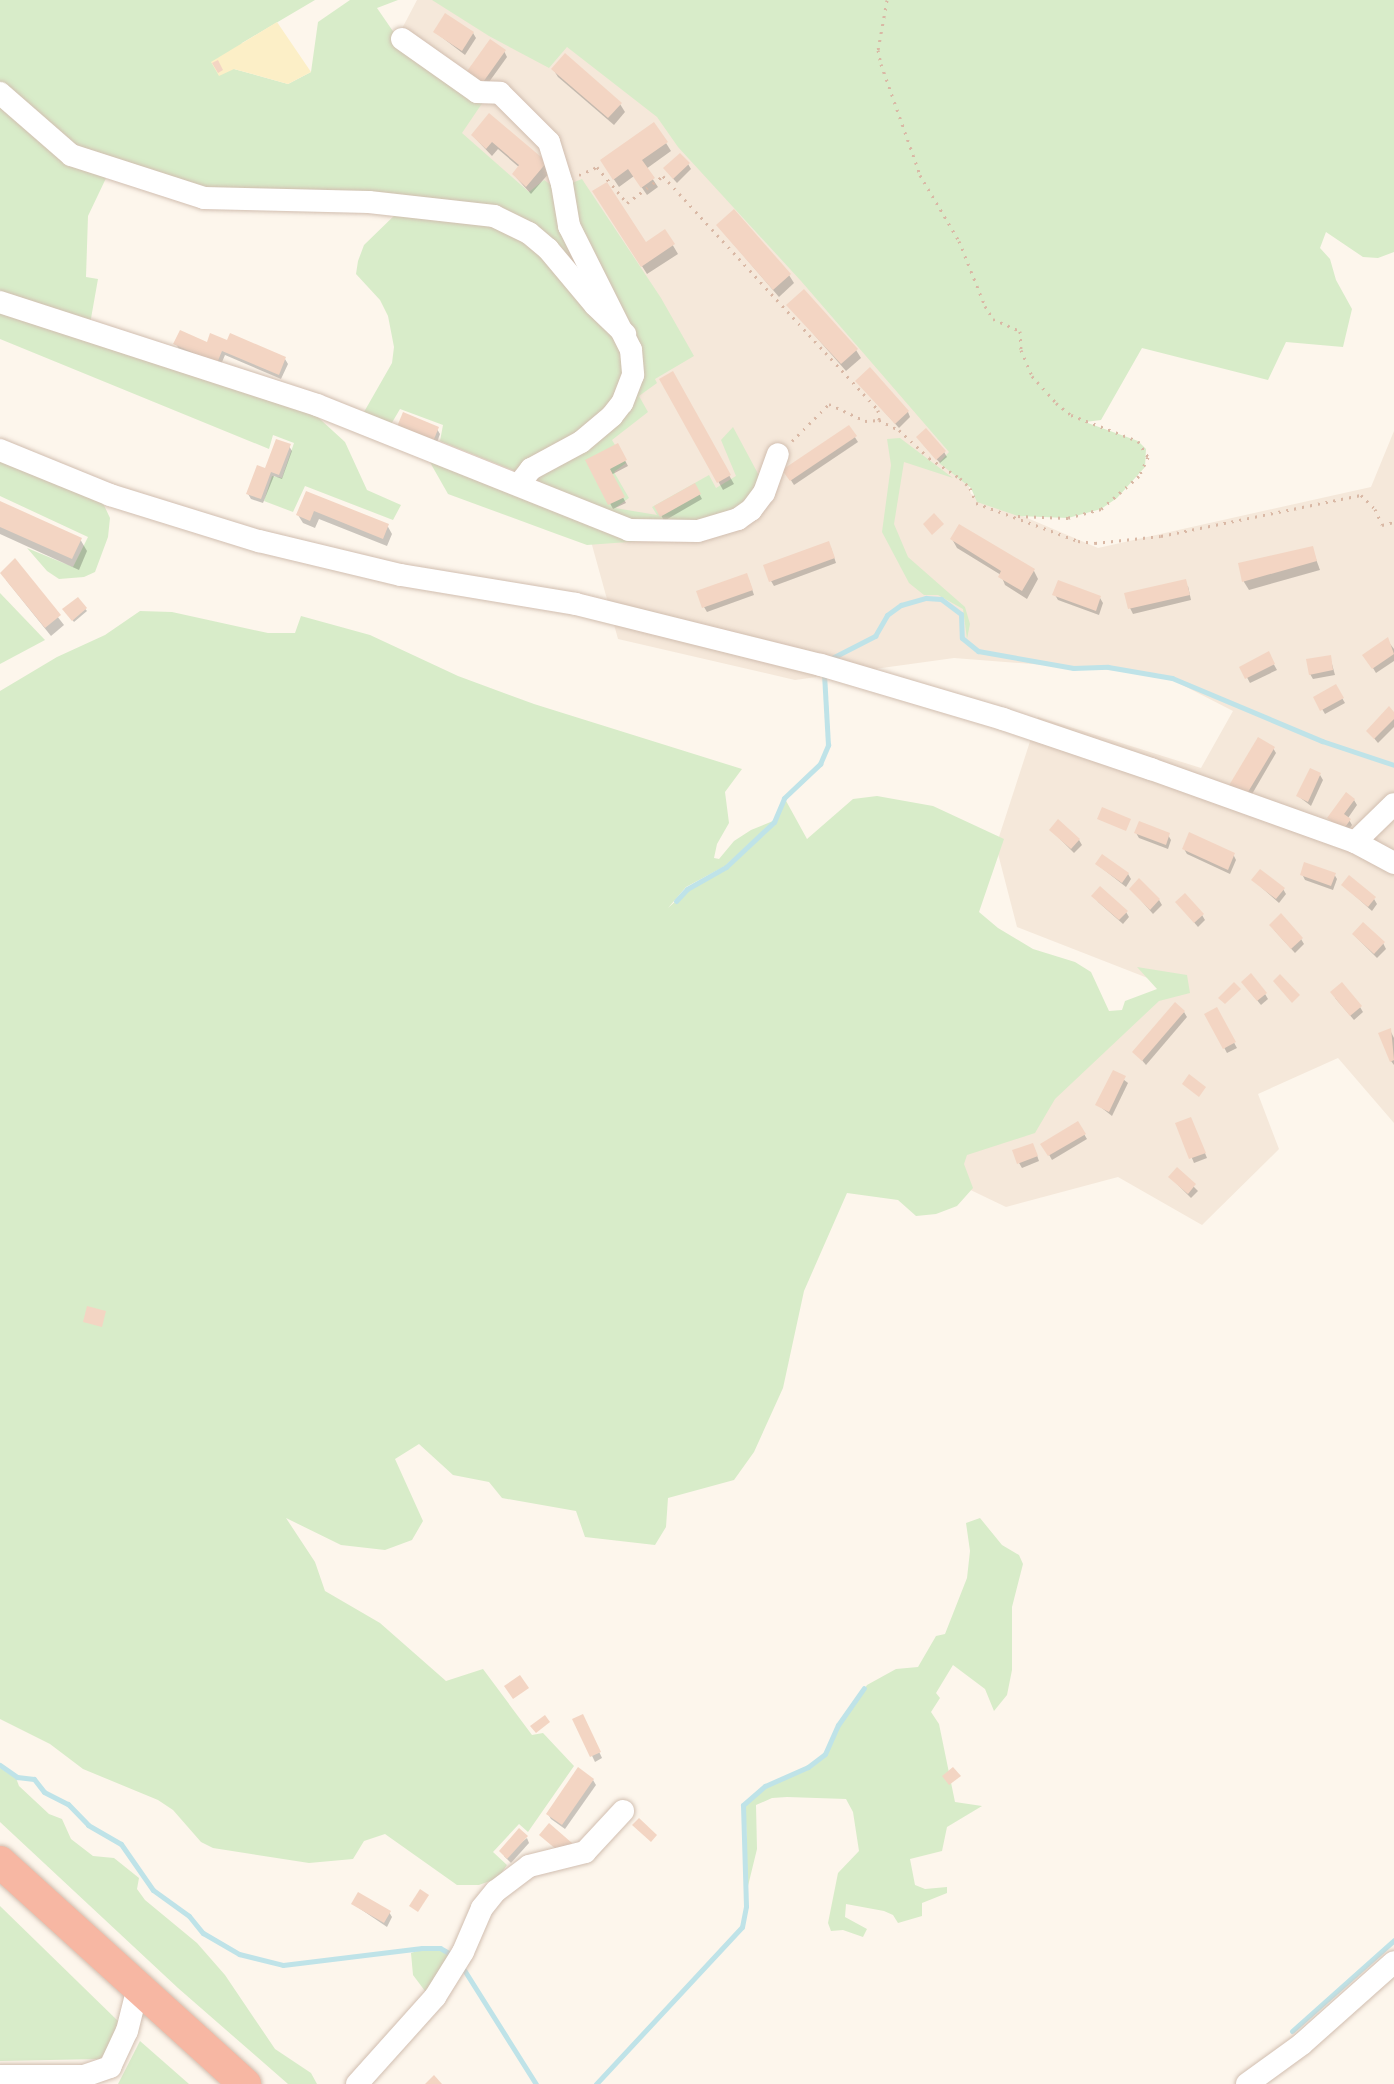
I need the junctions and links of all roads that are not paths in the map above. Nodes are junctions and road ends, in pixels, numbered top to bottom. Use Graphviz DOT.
graph roads {
  1 [pos="402,39"];
  2 [pos="0,93"];
  3 [pos="0,302"];
  4 [pos="625,334"];
  5 [pos="0,450"];
  6 [pos="778,454"];
  7 [pos="520,483"];
  8 [pos="1394,804"];
  9 [pos="1355,842"];
  10 [pos="1394,863"];
  11 [pos="623,1811"];
  12 [pos="0,1862"];
  13 [pos="1394,1962"];
  14 [pos="138,1987"];
  15 [pos="0,2076"];
  16 [pos="245,2084"];
  17 [pos="357,2084"];
  18 [pos="1247,2084"];
  1 -- 4 [label="street"];
  2 -- 4 [label="street"];
  3 -- 7 [label="street"];
  4 -- 7 [label="street"];
  5 -- 9 [label="street"];
  6 -- 7 [label="street"];
  8 -- 9 [label="street"];
  9 -- 10 [label="street"];
  11 -- 17 [label="street"];
  12 -- 14 [label="highway"];
  13 -- 18 [label="street"];
  14 -- 15 [label="street"];
  14 -- 16 [label="highway"];
}
